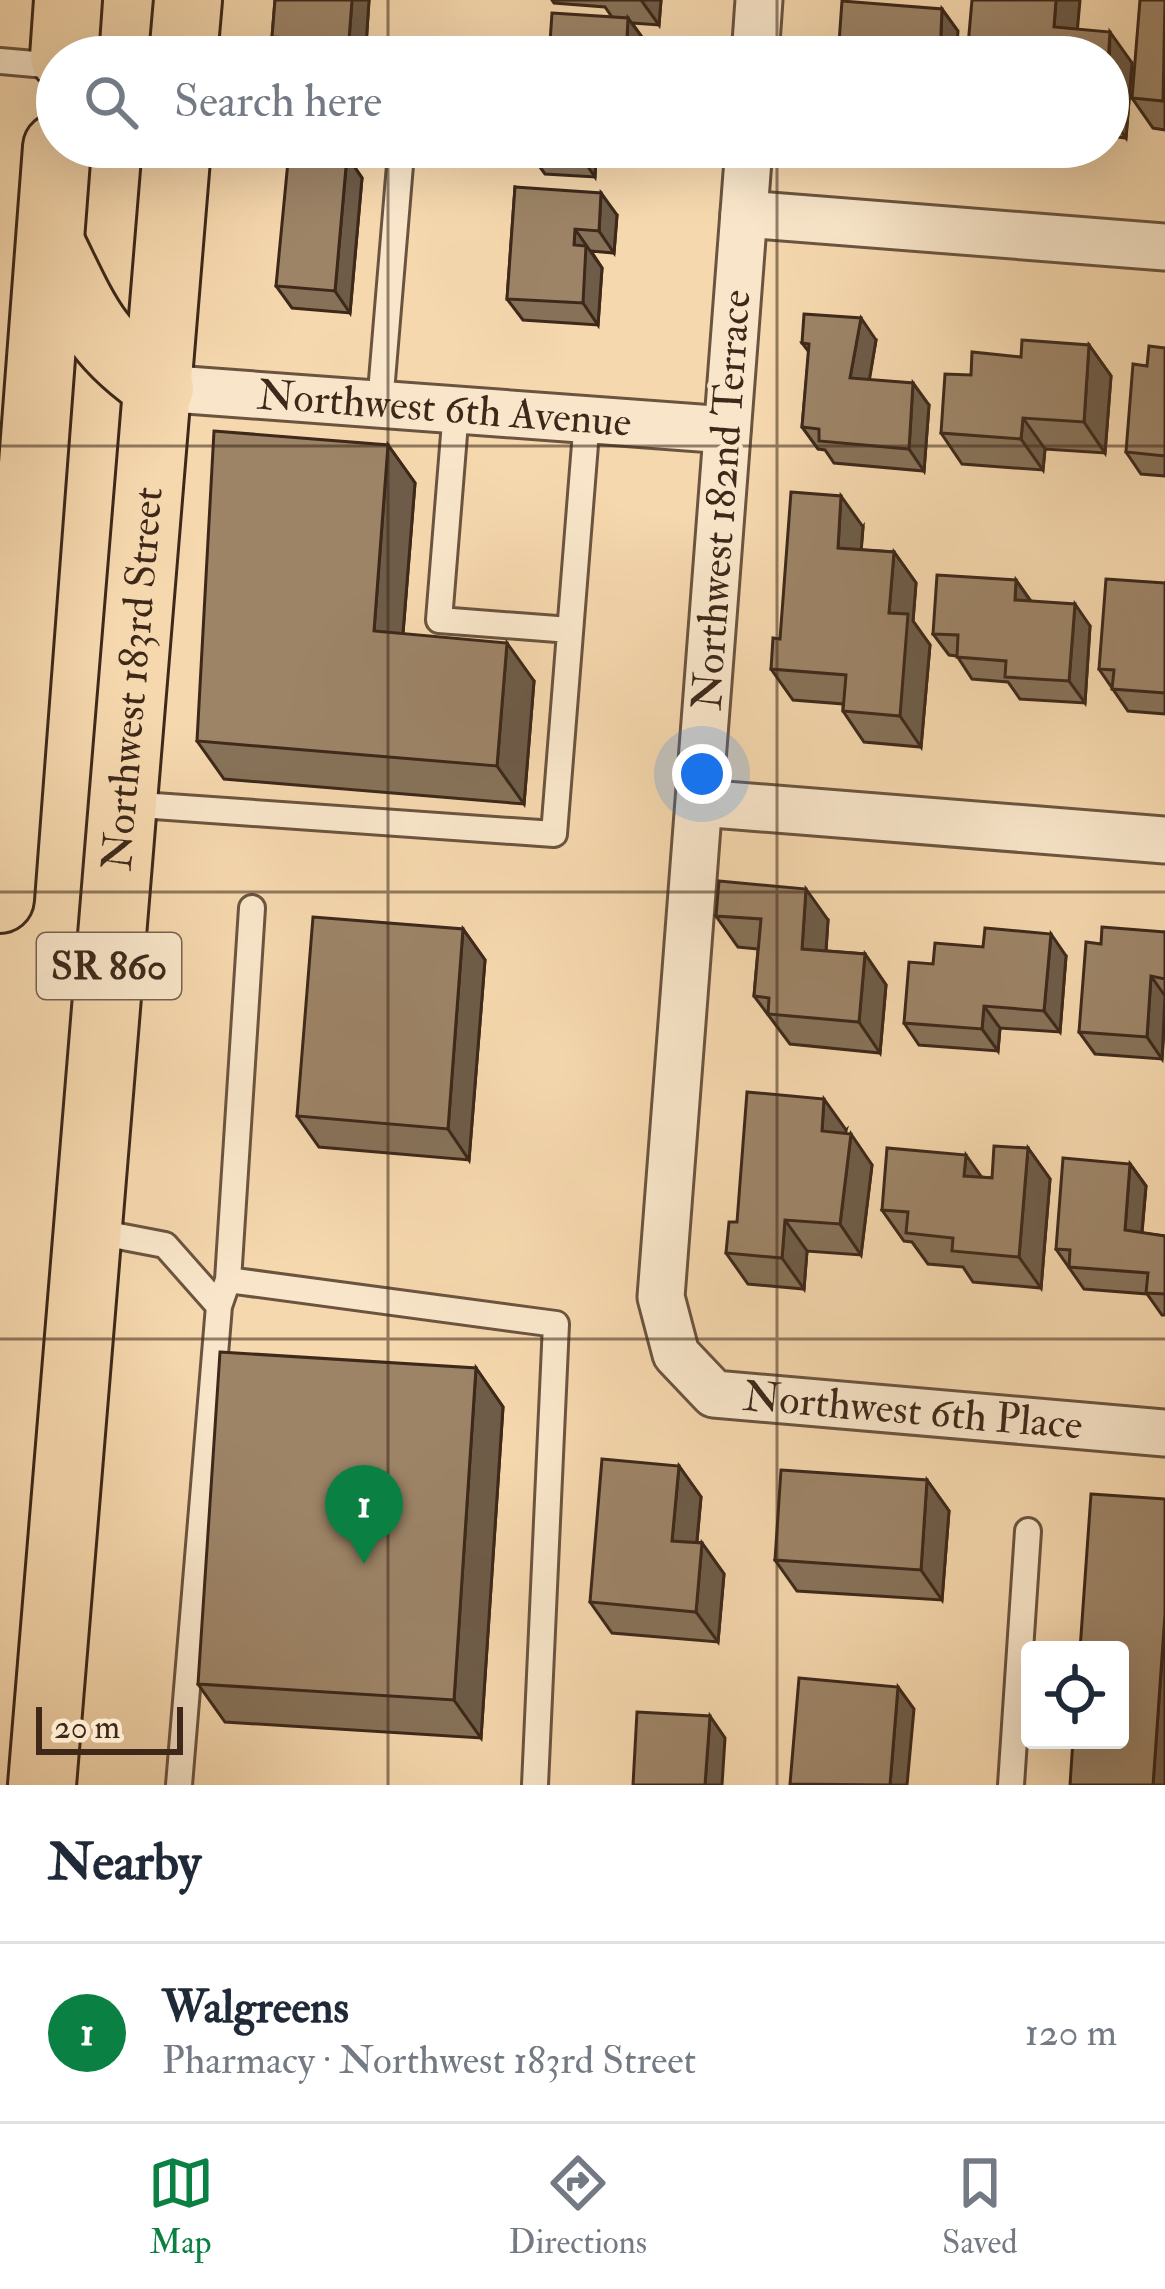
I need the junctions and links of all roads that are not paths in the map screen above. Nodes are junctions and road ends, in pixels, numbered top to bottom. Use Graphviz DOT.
graph roads {
  1 [pos="68,0"];
  2 [pos="188,0"];
  3 [pos="759,0"];
  4 [pos="65,36"];
  5 [pos="185,36"];
  6 [pos="756,36"];
  7 [pos="0,61"];
  8 [pos="36,64"];
  9 [pos="55,168"];
  10 [pos="176,168"];
  11 [pos="400,168"];
  12 [pos="747,168"];
  13 [pos="744,214"];
  14 [pos="50,242"];
  15 [pos="1165,247"];
  16 [pos="160,388"];
  17 [pos="380,404"];
  18 [pos="456,410"];
  19 [pos="587,419"];
  20 [pos="727,430"];
  21 [pos="17,452"];
  22 [pos="570,631"];
  23 [pos="700,802"];
  24 [pos="124,803"];
  25 [pos="1165,840"];
  26 [pos="0,898"];
  27 [pos="252,908"];
  28 [pos="87,1230"];
  29 [pos="228,1280"];
  30 [pos="219,1306"];
  31 [pos="676,1354"];
  32 [pos="1165,1433"];
  33 [pos="1028,1531"];
  34 [pos="42,1785"];
  35 [pos="179,1785"];
  36 [pos="535,1785"];
  37 [pos="1011,1785"];
  1 -- 4 [label="main road"];
  2 -- 5 [label="main road"];
  3 -- 6 [label="street"];
  7 -- 8 [label="lane"];
  9 -- 14 [label="main road, SR 860"];
  10 -- 16 [label="main road, Northwest 183rd Street / SR 860"];
  11 -- 17 [label="lane"];
  12 -- 13 [label="street, Northwest 182nd Terrace"];
  13 -- 15 [label="street"];
  13 -- 20 [label="street, Northwest 182nd Terrace"];
  14 -- 16 [label="main road"];
  14 -- 21 [label="main road, SR 860"];
  16 -- 17 [label="street, Northwest 6th Avenue"];
  16 -- 24 [label="main road, Northwest 183rd Street / SR 860"];
  17 -- 18 [label="street, Northwest 6th Avenue"];
  18 -- 19 [label="street, Northwest 6th Avenue"];
  18 -- 22 [label="lane"];
  19 -- 20 [label="street, Northwest 6th Avenue"];
  19 -- 22 [label="lane"];
  20 -- 23 [label="street, Northwest 182nd Terrace"];
  21 -- 26 [label="main road, SR 860"];
  22 -- 24 [label="lane"];
  23 -- 25 [label="street"];
  23 -- 31 [label="street, Northwest 182nd Terrace"];
  24 -- 28 [label="main road, Northwest 183rd Street / SR 860"];
  27 -- 29 [label="lane"];
  28 -- 30 [label="lane"];
  28 -- 34 [label="main road, Northwest 183rd Street / SR 860"];
  29 -- 30 [label="lane"];
  29 -- 36 [label="lane"];
  30 -- 35 [label="lane"];
  31 -- 32 [label="street, Northwest 6th Place"];
  33 -- 37 [label="lane"];
}
